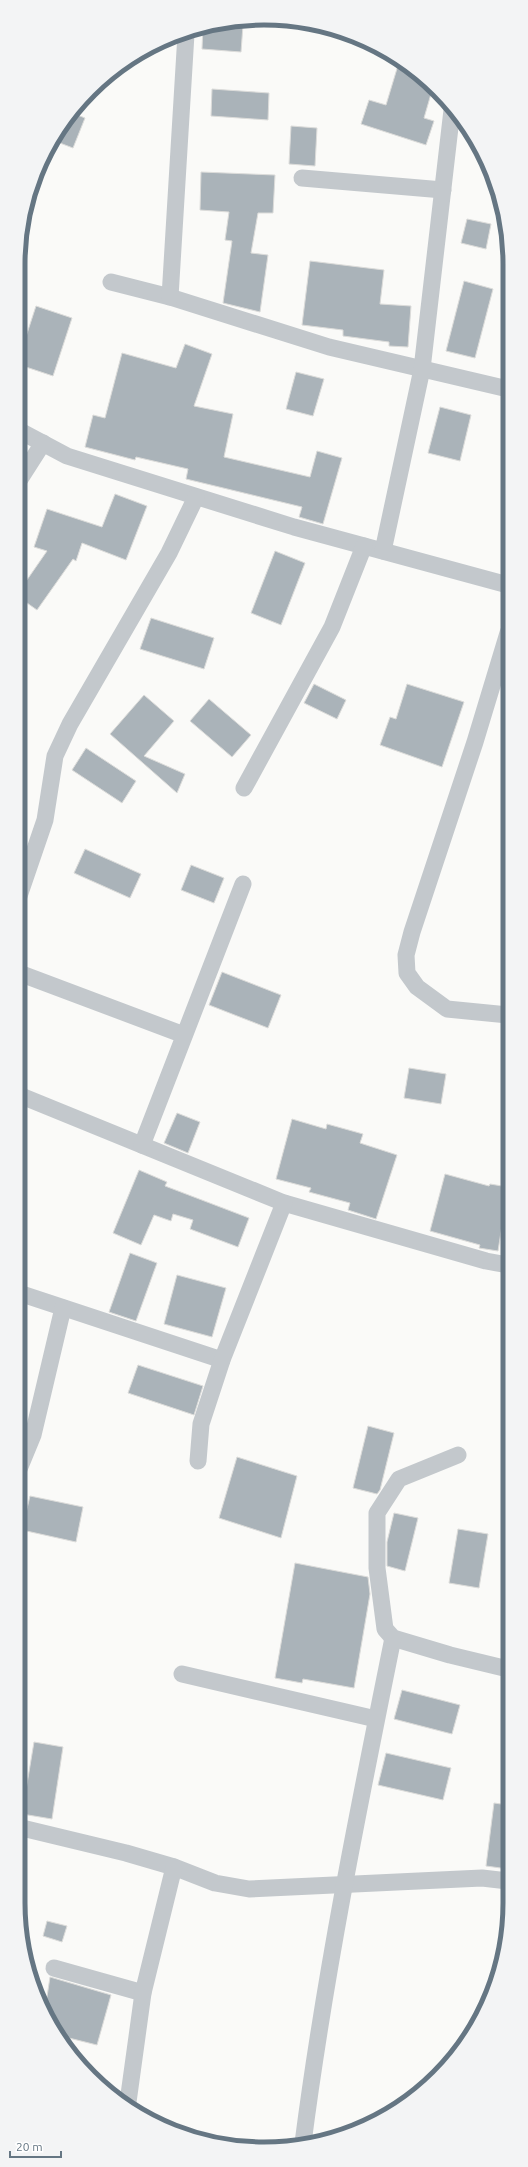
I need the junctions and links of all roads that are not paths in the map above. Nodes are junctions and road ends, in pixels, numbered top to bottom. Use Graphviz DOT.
graph roads {
  1 [pos="186,38"];
  2 [pos="451,116"];
  3 [pos="302,178"];
  4 [pos="443,190"];
  5 [pos="111,282"];
  6 [pos="170,297"];
  7 [pos="422,369"];
  8 [pos="503,389"];
  9 [pos="25,434"];
  10 [pos="42,443"];
  11 [pos="25,471"];
  12 [pos="196,496"];
  13 [pos="364,546"];
  14 [pos="383,551"];
  15 [pos="503,584"];
  16 [pos="503,650"];
  17 [pos="244,788"];
  18 [pos="25,878"];
  19 [pos="243,884"];
  20 [pos="25,975"];
  21 [pos="503,1015"];
  22 [pos="184,1035"];
  23 [pos="25,1097"];
  24 [pos="142,1145"];
  25 [pos="284,1203"];
  26 [pos="503,1264"];
  27 [pos="25,1295"];
  28 [pos="63,1308"];
  29 [pos="222,1360"];
  30 [pos="25,1454"];
  31 [pos="458,1455"];
  32 [pos="198,1461"];
  33 [pos="393,1638"];
  34 [pos="503,1668"];
  35 [pos="182,1674"];
  36 [pos="376,1719"];
  37 [pos="25,1829"];
  38 [pos="174,1867"];
  39 [pos="503,1880"];
  40 [pos="344,1885"];
  41 [pos="54,1968"];
  42 [pos="144,1993"];
  43 [pos="128,2100"];
  44 [pos="304,2138"];
  1 -- 6 [label="street"];
  2 -- 4 [label="street"];
  3 -- 4 [label="street"];
  4 -- 7 [label="street"];
  5 -- 6 [label="street"];
  6 -- 7 [label="street"];
  7 -- 8 [label="street"];
  7 -- 14 [label="street"];
  9 -- 10 [label="street"];
  10 -- 11 [label="street"];
  10 -- 12 [label="street"];
  12 -- 13 [label="street"];
  12 -- 18 [label="street"];
  13 -- 14 [label="street"];
  13 -- 17 [label="street"];
  14 -- 15 [label="street"];
  16 -- 21 [label="street"];
  19 -- 22 [label="street"];
  20 -- 22 [label="street"];
  22 -- 24 [label="street"];
  23 -- 24 [label="street"];
  24 -- 25 [label="street"];
  25 -- 26 [label="street"];
  25 -- 29 [label="street"];
  27 -- 28 [label="street"];
  28 -- 29 [label="street"];
  28 -- 30 [label="street"];
  29 -- 32 [label="street"];
  31 -- 33 [label="street"];
  33 -- 34 [label="street"];
  33 -- 36 [label="street"];
  35 -- 36 [label="street"];
  36 -- 40 [label="street"];
  37 -- 38 [label="street"];
  38 -- 40 [label="street"];
  38 -- 42 [label="street"];
  39 -- 40 [label="street"];
  40 -- 44 [label="street"];
  41 -- 42 [label="street"];
  42 -- 43 [label="street"];
}
